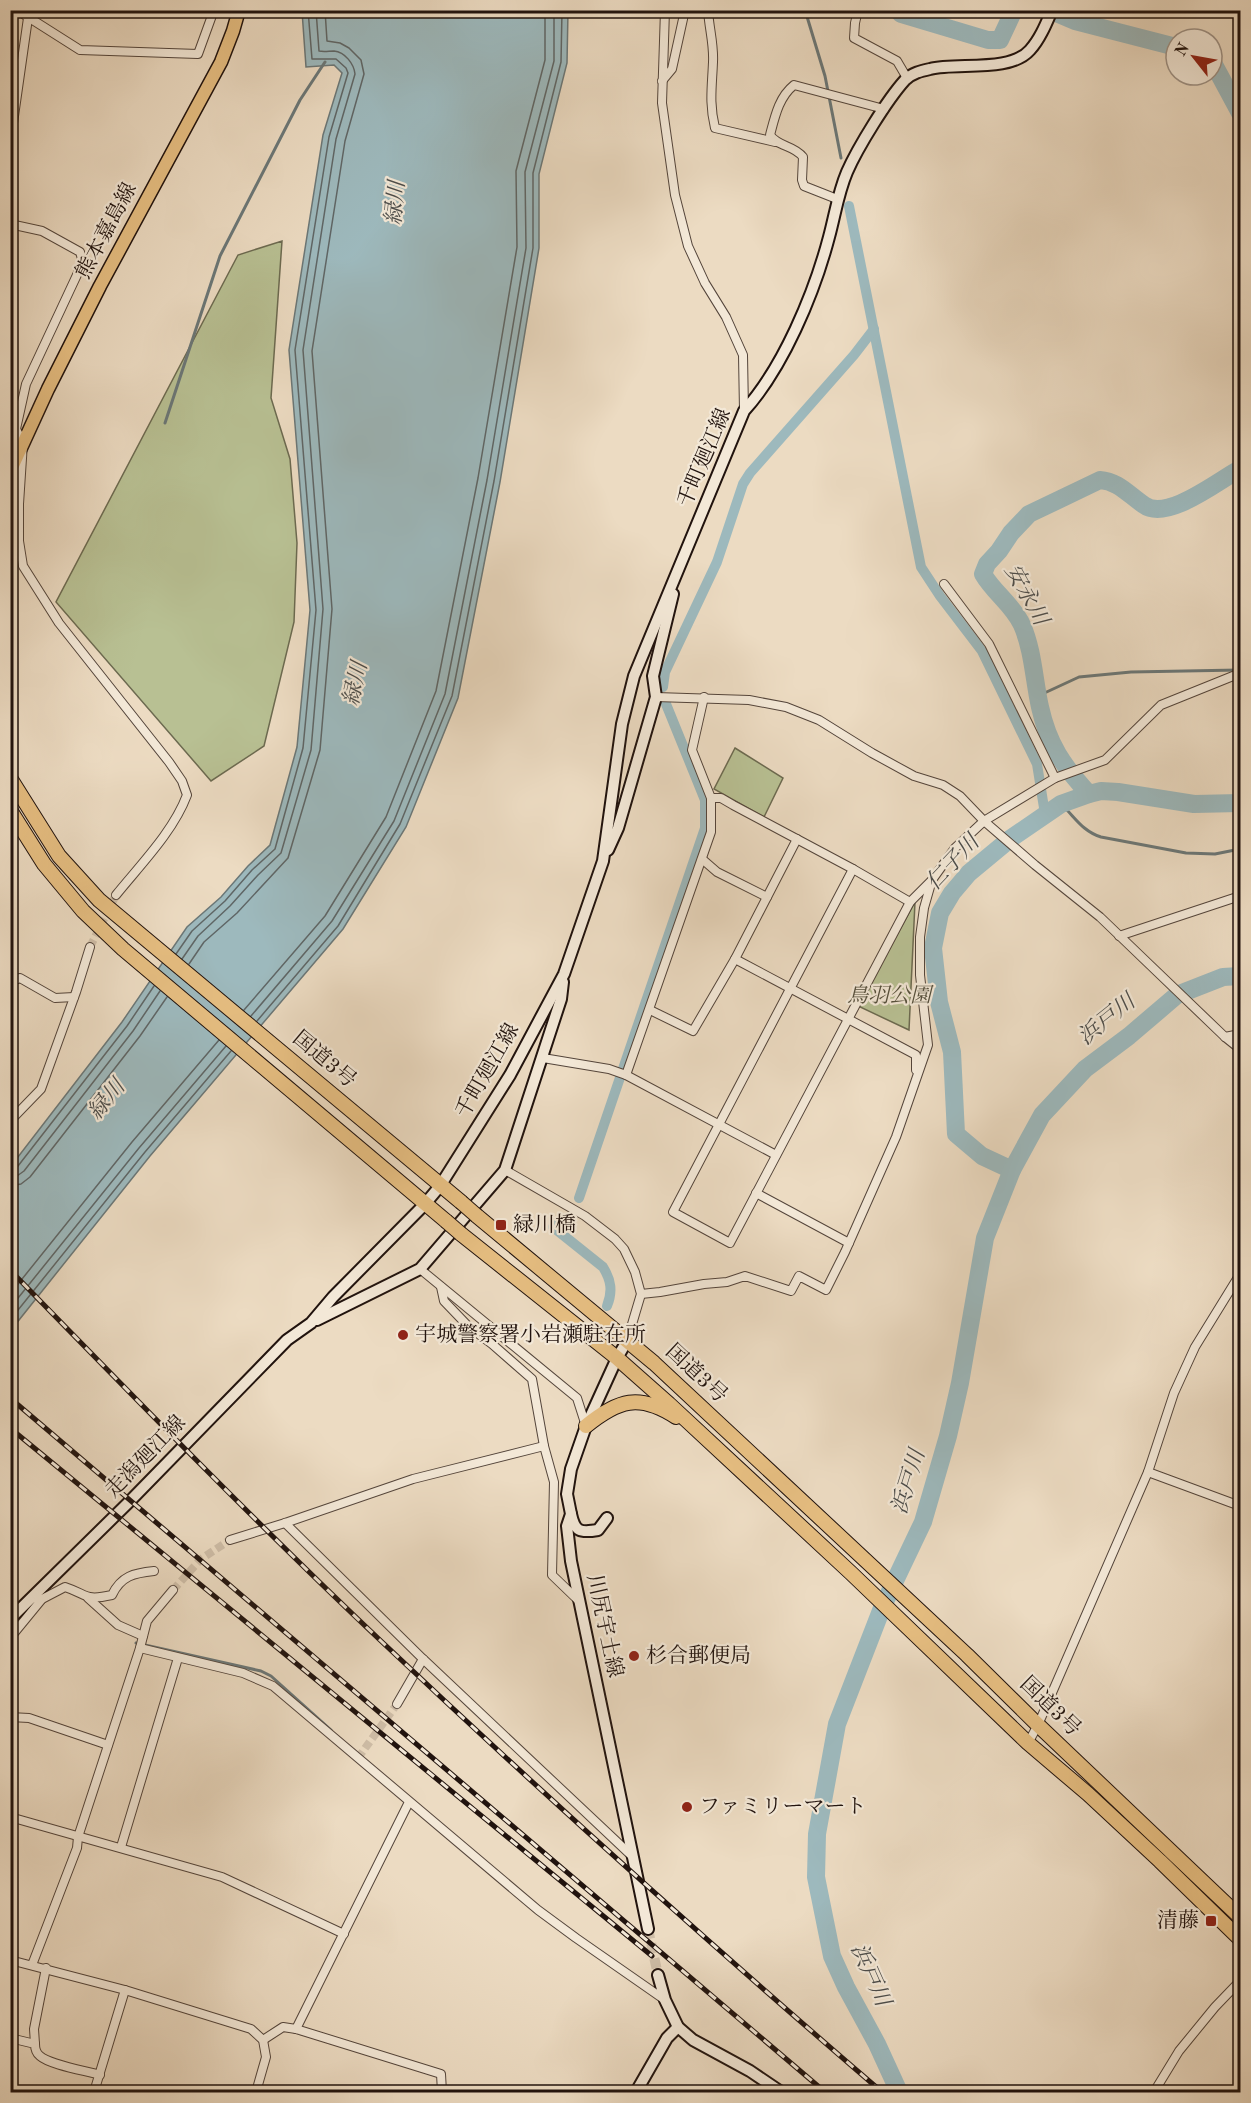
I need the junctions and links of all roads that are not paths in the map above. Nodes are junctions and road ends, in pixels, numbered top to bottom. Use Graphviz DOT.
graph roads {
  1 [pos="17,10"];
  2 [pos="214,10"];
  3 [pos="239,10"];
  4 [pos="665,10"];
  5 [pos="685,10"];
  6 [pos="708,10"];
  7 [pos="858,10"];
  8 [pos="1052,10"];
  9 [pos="28,18"];
  10 [pos="907,78"];
  11 [pos="662,81"];
  12 [pos="884,109"];
  13 [pos="775,142"];
  14 [pos="10,144"];
  15 [pos="837,199"];
  16 [pos="10,224"];
  17 [pos="744,411"];
  18 [pos="23,443"];
  19 [pos="10,472"];
  20 [pos="676,573"];
  21 [pos="944,584"];
  22 [pos="1240,674"];
  23 [pos="656,697"];
  24 [pos="704,697"];
  25 [pos="10,778"];
  26 [pos="1055,778"];
  27 [pos="711,798"];
  28 [pos="10,810"];
  29 [pos="984,821"];
  30 [pos="797,839"];
  31 [pos="702,860"];
  32 [pos="603,861"];
  33 [pos="853,869"];
  34 [pos="932,879"];
  35 [pos="116,894"];
  36 [pos="1240,896"];
  37 [pos="767,897"];
  38 [pos="910,902"];
  39 [pos="1119,936"];
  40 [pos="90,947"];
  41 [pos="735,959"];
  42 [pos="564,974"];
  43 [pos="10,978"];
  44 [pos="789,988"];
  45 [pos="74,997"];
  46 [pos="650,1010"];
  47 [pos="849,1019"];
  48 [pos="1240,1034"];
  49 [pos="1225,1037"];
  50 [pos="1240,1049"];
  51 [pos="543,1058"];
  52 [pos="626,1075"];
  53 [pos="916,1076"];
  54 [pos="10,1120"];
  55 [pos="718,1125"];
  56 [pos="776,1155"];
  57 [pos="505,1170"];
  58 [pos="436,1182"];
  59 [pos="756,1193"];
  60 [pos="420,1200"];
  61 [pos="849,1243"];
  62 [pos="420,1269"];
  63 [pos="1240,1274"];
  64 [pos="441,1287"];
  65 [pos="641,1294"];
  66 [pos="311,1323"];
  67 [pos="627,1341"];
  68 [pos="617,1358"];
  69 [pos="586,1426"];
  70 [pos="698,1431"];
  71 [pos="544,1446"];
  72 [pos="1148,1473"];
  73 [pos="1240,1506"];
  74 [pos="571,1514"];
  75 [pos="607,1518"];
  76 [pos="285,1524"];
  77 [pos="230,1540"];
  78 [pos="154,1571"];
  79 [pos="173,1590"];
  80 [pos="37,1598"];
  81 [pos="88,1598"];
  82 [pos="579,1601"];
  83 [pos="10,1619"];
  84 [pos="143,1636"];
  85 [pos="10,1638"];
  86 [pos="140,1648"];
  87 [pos="10,1651"];
  88 [pos="178,1658"];
  89 [pos="423,1659"];
  90 [pos="397,1704"];
  91 [pos="11,1717"];
  92 [pos="1038,1725"];
  93 [pos="1028,1743"];
  94 [pos="108,1745"];
  95 [pos="409,1802"];
  96 [pos="10,1816"];
  97 [pos="78,1837"];
  98 [pos="121,1847"];
  99 [pos="633,1857"];
  100 [pos="1239,1913"];
  101 [pos="648,1929"];
  102 [pos="344,1934"];
  103 [pos="1240,1939"];
  104 [pos="10,1959"];
  105 [pos="32,1965"];
  106 [pos="46,1968"];
  107 [pos="658,1976"];
  108 [pos="1240,1981"];
  109 [pos="125,1990"];
  110 [pos="665,2000"];
  111 [pos="678,2026"];
  112 [pos="296,2029"];
  113 [pos="10,2038"];
  114 [pos="263,2040"];
  115 [pos="35,2044"];
  116 [pos="100,2075"];
  117 [pos="94,2092"];
  118 [pos="256,2092"];
  119 [pos="442,2092"];
  120 [pos="636,2092"];
  121 [pos="781,2092"];
  122 [pos="1154,2092"];
  1 -- 9 [label="street"];
  2 -- 9 [label="street"];
  3 -- 18 [label="main road, 熊本嘉島線"];
  4 -- 11 [label="street"];
  5 -- 11 [label="street"];
  6 -- 13 [label="street"];
  7 -- 10 [label="street"];
  8 -- 10 [label="main road"];
  9 -- 14 [label="street"];
  10 -- 12 [label="main road, 千町廻江線"];
  11 -- 17 [label="street"];
  12 -- 13 [label="street"];
  12 -- 15 [label="main road, 千町廻江線"];
  13 -- 15 [label="street"];
  15 -- 17 [label="main road, 千町廻江線"];
  16 -- 18 [label="street"];
  17 -- 20 [label="main road, 千町廻江線"];
  18 -- 19 [label="main road, 熊本嘉島線"];
  18 -- 35 [label="street"];
  20 -- 23 [label="main road"];
  20 -- 32 [label="main road, 千町廻江線"];
  21 -- 26 [label="street"];
  22 -- 26 [label="street"];
  23 -- 24 [label="street"];
  23 -- 32 [label="main road"];
  24 -- 27 [label="street"];
  24 -- 29 [label="street"];
  25 -- 58 [label="highway, 国道3号"];
  26 -- 29 [label="street"];
  27 -- 30 [label="street"];
  27 -- 31 [label="street"];
  28 -- 60 [label="highway, 国道3号"];
  29 -- 34 [label="street"];
  29 -- 39 [label="street"];
  30 -- 33 [label="street"];
  30 -- 37 [label="street"];
  31 -- 37 [label="street"];
  31 -- 46 [label="street"];
  32 -- 42 [label="main road, 千町廻江線"];
  33 -- 38 [label="street"];
  33 -- 44 [label="street"];
  34 -- 38 [label="street"];
  34 -- 53 [label="street"];
  36 -- 39 [label="street"];
  37 -- 41 [label="street"];
  38 -- 47 [label="street"];
  39 -- 49 [label="street"];
  40 -- 45 [label="street"];
  41 -- 44 [label="street"];
  41 -- 46 [label="street"];
  42 -- 51 [label="main road, 千町廻江線"];
  42 -- 58 [label="main road, 千町廻江線"];
  43 -- 45 [label="street"];
  44 -- 47 [label="street"];
  44 -- 55 [label="street"];
  45 -- 54 [label="street"];
  46 -- 52 [label="street"];
  47 -- 53 [label="street"];
  47 -- 56 [label="street"];
  48 -- 49 [label="street"];
  49 -- 50 [label="street"];
  51 -- 52 [label="street"];
  51 -- 57 [label="main road, 千町廻江線"];
  52 -- 55 [label="street"];
  53 -- 61 [label="street"];
  55 -- 56 [label="street"];
  55 -- 59 [label="street"];
  56 -- 59 [label="street"];
  57 -- 62 [label="main road, 走潟廻江線"];
  57 -- 65 [label="street"];
  58 -- 60 [label="main road, 走潟廻江線"];
  58 -- 67 [label="highway, 国道3号, bridge"];
  59 -- 61 [label="street"];
  60 -- 66 [label="main road, 走潟廻江線"];
  60 -- 68 [label="highway, 国道3号, bridge"];
  61 -- 65 [label="street"];
  62 -- 64 [label="street"];
  62 -- 66 [label="main road, 走潟廻江線"];
  63 -- 72 [label="street"];
  64 -- 69 [label="street"];
  64 -- 71 [label="street"];
  65 -- 67 [label="street"];
  66 -- 80 [label="main road, 走潟廻江線"];
  67 -- 68 [label="main road, 川尻宇土線"];
  67 -- 92 [label="highway, 国道3号"];
  68 -- 69 [label="main road, 川尻宇土線"];
  68 -- 70 [label="highway, 国道3号"];
  69 -- 70 [label="highway"];
  69 -- 74 [label="main road, 川尻宇土線"];
  70 -- 93 [label="highway, 国道3号"];
  71 -- 76 [label="street"];
  71 -- 82 [label="street"];
  72 -- 73 [label="street"];
  72 -- 92 [label="street"];
  74 -- 75 [label="main road"];
  74 -- 82 [label="main road, 川尻宇土線"];
  76 -- 77 [label="street"];
  76 -- 89 [label="street"];
  78 -- 81 [label="street"];
  79 -- 84 [label="street"];
  80 -- 81 [label="street"];
  80 -- 83 [label="main road, 走潟廻江線"];
  80 -- 85 [label="street"];
  81 -- 84 [label="street"];
  82 -- 99 [label="main road, 川尻宇土線"];
  84 -- 86 [label="street"];
  86 -- 88 [label="street"];
  86 -- 94 [label="street"];
  87 -- 91 [label="street"];
  88 -- 95 [label="street"];
  88 -- 98 [label="street"];
  89 -- 90 [label="street"];
  89 -- 99 [label="street"];
  91 -- 94 [label="street"];
  92 -- 93 [label="street"];
  92 -- 100 [label="highway, 国道3号"];
  93 -- 103 [label="highway, 国道3号"];
  94 -- 97 [label="street"];
  95 -- 102 [label="street"];
  95 -- 110 [label="street"];
  96 -- 97 [label="street"];
  97 -- 98 [label="street"];
  97 -- 105 [label="street"];
  98 -- 102 [label="street"];
  99 -- 101 [label="main road, 川尻宇土線"];
  102 -- 112 [label="street"];
  104 -- 105 [label="street"];
  105 -- 106 [label="street"];
  106 -- 109 [label="street"];
  106 -- 115 [label="street"];
  107 -- 110 [label="main road"];
  108 -- 122 [label="street"];
  109 -- 114 [label="street"];
  109 -- 116 [label="street"];
  110 -- 111 [label="main road"];
  111 -- 120 [label="main road"];
  111 -- 121 [label="main road"];
  112 -- 114 [label="street"];
  112 -- 119 [label="street"];
  113 -- 115 [label="street"];
  114 -- 118 [label="street"];
  115 -- 116 [label="street"];
  116 -- 117 [label="street"];
}
